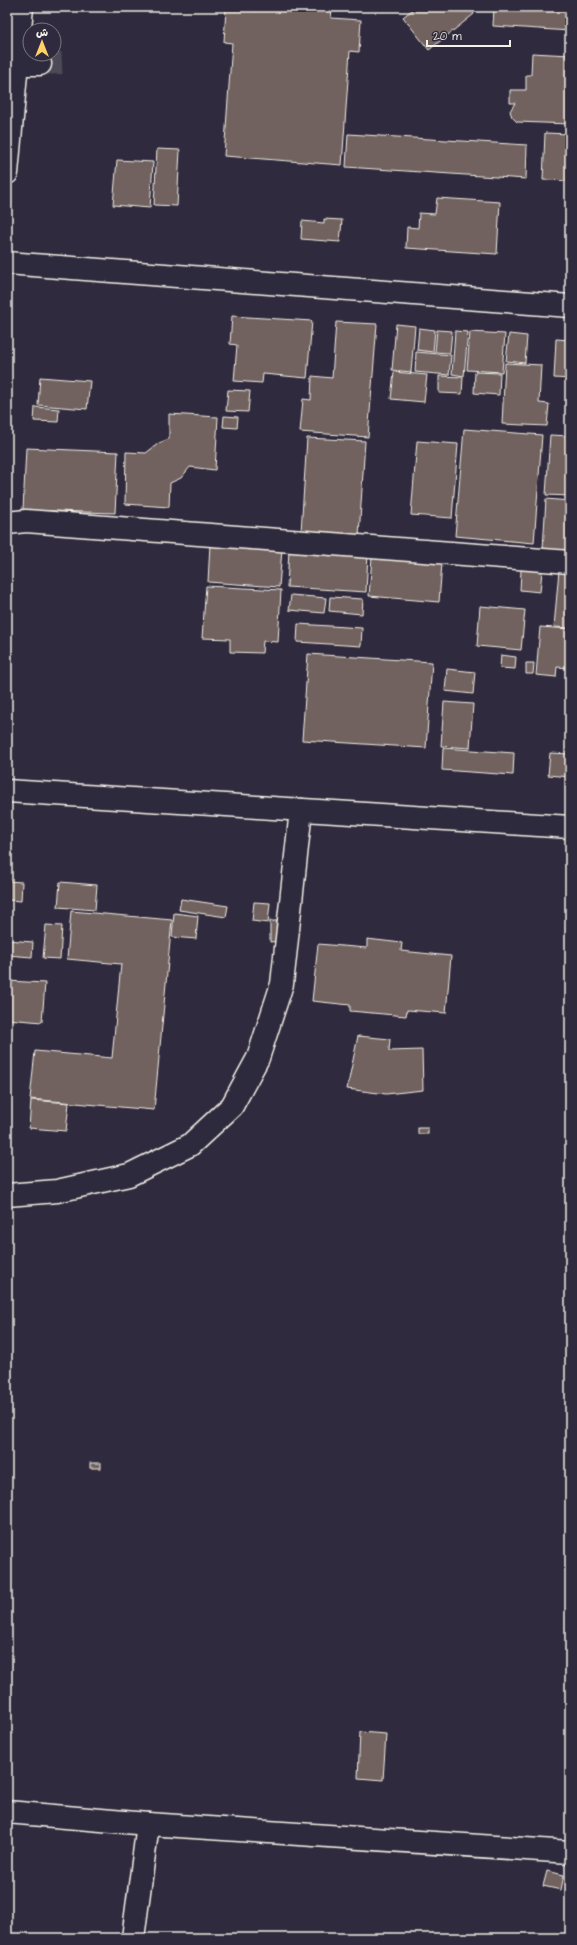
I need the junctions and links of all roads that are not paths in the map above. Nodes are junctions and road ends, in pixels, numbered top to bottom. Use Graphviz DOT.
graph roads {
  1 [pos="16,20"];
  2 [pos="16,64"];
  3 [pos="40,64"];
  4 [pos="7,173"];
  5 [pos="7,263"];
  6 [pos="570,306"];
  7 [pos="7,522"];
  8 [pos="570,562"];
  9 [pos="7,791"];
  10 [pos="301,810"];
  11 [pos="570,827"];
  12 [pos="7,1195"];
  13 [pos="7,1812"];
  14 [pos="148,1824"];
  15 [pos="570,1852"];
  16 [pos="133,1938"];
  1 -- 2 [label="street"];
  2 -- 3 [label="street"];
  2 -- 4 [label="street"];
  5 -- 6 [label="street"];
  7 -- 8 [label="street"];
  9 -- 10 [label="street"];
  10 -- 11 [label="street"];
  10 -- 12 [label="street"];
  13 -- 14 [label="street"];
  14 -- 15 [label="street"];
  14 -- 16 [label="street"];
}
